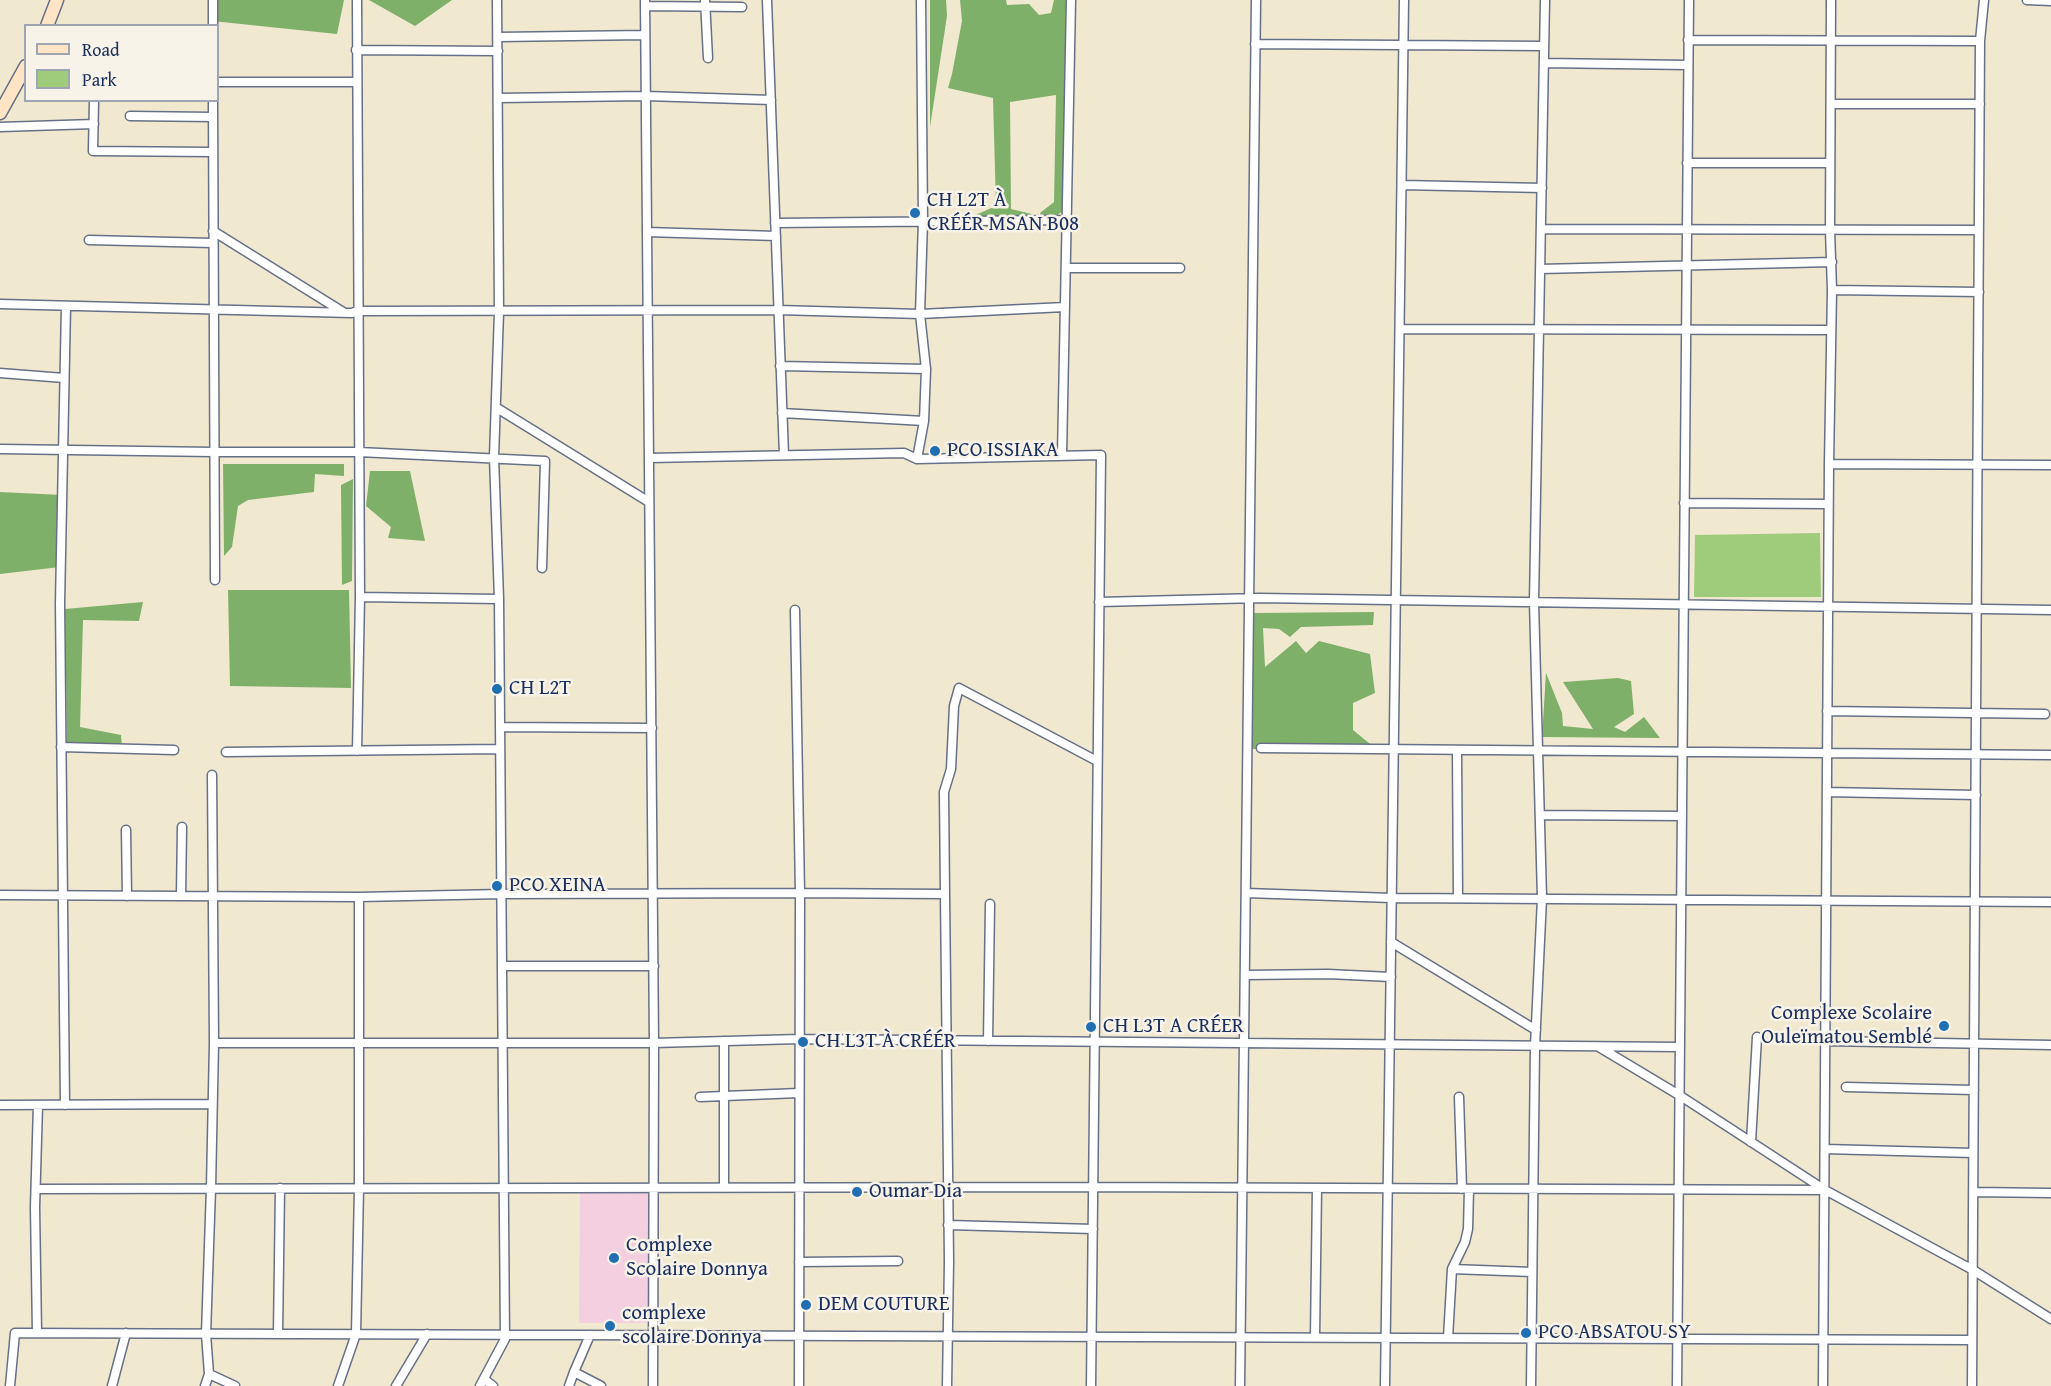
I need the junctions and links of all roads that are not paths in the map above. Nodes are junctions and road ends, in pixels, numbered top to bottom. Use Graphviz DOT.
graph roads {
  1 [pos="57,0"];
  2 [pos="213,0"];
  3 [pos="357,0"];
  4 [pos="497,0"];
  5 [pos="767,0"];
  6 [pos="921,0"];
  7 [pos="1071,0"];
  8 [pos="1076,0"];
  9 [pos="1256,0"];
  10 [pos="1404,0"];
  11 [pos="1545,0"];
  12 [pos="1689,0"];
  13 [pos="1831,0"];
  14 [pos="1984,0"];
  15 [pos="2027,0"];
  16 [pos="2051,1"];
  17 [pos="645,3"];
  18 [pos="705,3"];
  19 [pos="742,6"];
  20 [pos="48,24"];
  21 [pos="213,24"];
  22 [pos="645,35"];
  23 [pos="498,37"];
  24 [pos="1688,40"];
  25 [pos="1831,40"];
  26 [pos="1980,41"];
  27 [pos="1255,44"];
  28 [pos="1403,44"];
  29 [pos="1544,46"];
  30 [pos="356,50"];
  31 [pos="498,51"];
  32 [pos="708,58"];
  33 [pos="1544,63"];
  34 [pos="1688,65"];
  35 [pos="24,70"];
  36 [pos="219,82"];
  37 [pos="357,82"];
  38 [pos="646,96"];
  39 [pos="498,98"];
  40 [pos="771,100"];
  41 [pos="94,102"];
  42 [pos="213,102"];
  43 [pos="1830,104"];
  44 [pos="1980,104"];
  45 [pos="0,114"];
  46 [pos="130,116"];
  47 [pos="213,117"];
  48 [pos="94,124"];
  49 [pos="0,127"];
  50 [pos="213,152"];
  51 [pos="1687,163"];
  52 [pos="1830,163"];
  53 [pos="1402,184"];
  54 [pos="1542,188"];
  55 [pos="1066,220"];
  56 [pos="922,221"];
  57 [pos="775,223"];
  58 [pos="1541,229"];
  59 [pos="1687,230"];
  60 [pos="1830,230"];
  61 [pos="1979,230"];
  62 [pos="213,231"];
  63 [pos="647,232"];
  64 [pos="776,236"];
  65 [pos="89,240"];
  66 [pos="213,243"];
  67 [pos="1832,262"];
  68 [pos="1686,266"];
  69 [pos="1065,268"];
  70 [pos="1180,268"];
  71 [pos="1540,270"];
  72 [pos="1832,290"];
  73 [pos="1979,292"];
  74 [pos="0,304"];
  75 [pos="66,306"];
  76 [pos="1065,306"];
  77 [pos="214,310"];
  78 [pos="648,310"];
  79 [pos="778,310"];
  80 [pos="357,311"];
  81 [pos="499,312"];
  82 [pos="345,313"];
  83 [pos="920,314"];
  84 [pos="1400,329"];
  85 [pos="1539,330"];
  86 [pos="1686,330"];
  87 [pos="1830,330"];
  88 [pos="780,366"];
  89 [pos="926,369"];
  90 [pos="0,373"];
  91 [pos="64,378"];
  92 [pos="497,408"];
  93 [pos="782,413"];
  94 [pos="924,421"];
  95 [pos="0,449"];
  96 [pos="63,451"];
  97 [pos="214,452"];
  98 [pos="359,452"];
  99 [pos="784,455"];
  100 [pos="1062,455"];
  101 [pos="494,458"];
  102 [pos="649,458"];
  103 [pos="917,459"];
  104 [pos="1828,464"];
  105 [pos="1978,465"];
  106 [pos="2051,465"];
  107 [pos="649,502"];
  108 [pos="1684,503"];
  109 [pos="1828,504"];
  110 [pos="542,568"];
  111 [pos="215,580"];
  112 [pos="360,597"];
  113 [pos="1249,598"];
  114 [pos="499,599"];
  115 [pos="1396,601"];
  116 [pos="1100,602"];
  117 [pos="1534,602"];
  118 [pos="1684,603"];
  119 [pos="1828,606"];
  120 [pos="1977,609"];
  121 [pos="795,610"];
  122 [pos="2051,610"];
  123 [pos="1827,711"];
  124 [pos="1976,713"];
  125 [pos="2045,714"];
  126 [pos="500,727"];
  127 [pos="651,728"];
  128 [pos="61,747"];
  129 [pos="500,748"];
  130 [pos="1261,748"];
  131 [pos="1394,749"];
  132 [pos="174,750"];
  133 [pos="1457,750"];
  134 [pos="1539,750"];
  135 [pos="226,752"];
  136 [pos="357,752"];
  137 [pos="1682,752"];
  138 [pos="1827,753"];
  139 [pos="1976,755"];
  140 [pos="2051,756"];
  141 [pos="1097,761"];
  142 [pos="212,776"];
  143 [pos="1827,792"];
  144 [pos="1976,795"];
  145 [pos="1540,815"];
  146 [pos="1682,816"];
  147 [pos="182,827"];
  148 [pos="126,830"];
  149 [pos="653,893"];
  150 [pos="800,893"];
  151 [pos="1246,893"];
  152 [pos="502,894"];
  153 [pos="945,894"];
  154 [pos="0,896"];
  155 [pos="62,896"];
  156 [pos="127,896"];
  157 [pos="181,896"];
  158 [pos="211,896"];
  159 [pos="359,897"];
  160 [pos="1392,897"];
  161 [pos="1458,898"];
  162 [pos="1542,898"];
  163 [pos="1681,899"];
  164 [pos="1826,900"];
  165 [pos="1975,902"];
  166 [pos="2051,902"];
  167 [pos="990,904"];
  168 [pos="1391,942"];
  169 [pos="502,966"];
  170 [pos="654,966"];
  171 [pos="1245,975"];
  172 [pos="1391,977"];
  173 [pos="1536,1030"];
  174 [pos="1757,1037"];
  175 [pos="799,1039"];
  176 [pos="724,1041"];
  177 [pos="946,1041"];
  178 [pos="987,1041"];
  179 [pos="1825,1041"];
  180 [pos="359,1042"];
  181 [pos="503,1042"];
  182 [pos="1095,1042"];
  183 [pos="214,1043"];
  184 [pos="654,1043"];
  185 [pos="1244,1043"];
  186 [pos="1390,1045"];
  187 [pos="1974,1045"];
  188 [pos="2051,1045"];
  189 [pos="1535,1046"];
  190 [pos="1599,1046"];
  191 [pos="1680,1047"];
  192 [pos="1846,1087"];
  193 [pos="1974,1090"];
  194 [pos="799,1093"];
  195 [pos="724,1095"];
  196 [pos="1679,1095"];
  197 [pos="1459,1096"];
  198 [pos="700,1097"];
  199 [pos="213,1104"];
  200 [pos="0,1105"];
  201 [pos="38,1105"];
  202 [pos="65,1105"];
  203 [pos="1751,1142"];
  204 [pos="1825,1149"];
  205 [pos="1973,1153"];
  206 [pos="798,1187"];
  207 [pos="948,1187"];
  208 [pos="1093,1187"];
  209 [pos="212,1188"];
  210 [pos="280,1188"];
  211 [pos="359,1188"];
  212 [pos="504,1188"];
  213 [pos="654,1188"];
  214 [pos="724,1188"];
  215 [pos="1242,1188"];
  216 [pos="1317,1188"];
  217 [pos="1388,1188"];
  218 [pos="36,1189"];
  219 [pos="1466,1189"];
  220 [pos="1533,1189"];
  221 [pos="1679,1189"];
  222 [pos="1824,1190"];
  223 [pos="1973,1192"];
  224 [pos="2051,1193"];
  225 [pos="948,1225"];
  226 [pos="1093,1229"];
  227 [pos="898,1261"];
  228 [pos="799,1262"];
  229 [pos="1452,1269"];
  230 [pos="1972,1270"];
  231 [pos="1532,1272"];
  232 [pos="2051,1318"];
  233 [pos="37,1333"];
  234 [pos="126,1333"];
  235 [pos="206,1334"];
  236 [pos="278,1334"];
  237 [pos="356,1334"];
  238 [pos="427,1334"];
  239 [pos="505,1335"];
  240 [pos="590,1335"];
  241 [pos="653,1335"];
  242 [pos="800,1335"];
  243 [pos="948,1336"];
  244 [pos="1091,1336"];
  245 [pos="1241,1337"];
  246 [pos="1315,1337"];
  247 [pos="1386,1338"];
  248 [pos="1448,1338"];
  249 [pos="1531,1338"];
  250 [pos="1677,1339"];
  251 [pos="1824,1340"];
  252 [pos="1972,1340"];
  253 [pos="574,1372"];
  254 [pos="209,1374"];
  255 [pos="482,1383"];
  256 [pos="10,1386"];
  257 [pos="112,1386"];
  258 [pos="205,1386"];
  259 [pos="235,1386"];
  260 [pos="338,1386"];
  261 [pos="396,1386"];
  262 [pos="493,1386"];
  263 [pos="569,1386"];
  264 [pos="601,1386"];
  265 [pos="653,1386"];
  266 [pos="799,1386"];
  267 [pos="947,1386"];
  268 [pos="1091,1386"];
  269 [pos="1240,1386"];
  270 [pos="1385,1386"];
  271 [pos="1531,1386"];
  272 [pos="1677,1386"];
  273 [pos="1823,1386"];
  274 [pos="1972,1386"];
  1 -- 20 [label="main road"];
  2 -- 21 [label="street"];
  3 -- 30 [label="street"];
  4 -- 23 [label="street"];
  5 -- 40 [label="street"];
  6 -- 56 [label="street"];
  7 -- 8 [label="street"];
  7 -- 55 [label="street"];
  9 -- 27 [label="street"];
  10 -- 28 [label="street"];
  11 -- 29 [label="street"];
  12 -- 24 [label="street"];
  13 -- 25 [label="street"];
  14 -- 26 [label="street"];
  15 -- 16 [label="street"];
  17 -- 18 [label="street"];
  17 -- 22 [label="street"];
  18 -- 19 [label="street"];
  18 -- 32 [label="street"];
  22 -- 23 [label="street"];
  22 -- 38 [label="street"];
  23 -- 31 [label="street"];
  24 -- 25 [label="street"];
  24 -- 34 [label="street"];
  25 -- 26 [label="street"];
  25 -- 43 [label="street"];
  26 -- 44 [label="street"];
  27 -- 28 [label="street"];
  27 -- 113 [label="street"];
  28 -- 29 [label="street"];
  28 -- 53 [label="street"];
  29 -- 33 [label="street"];
  30 -- 31 [label="street"];
  30 -- 37 [label="street"];
  31 -- 39 [label="street"];
  33 -- 34 [label="street"];
  33 -- 54 [label="street"];
  34 -- 51 [label="street"];
  35 -- 45 [label="main road"];
  36 -- 37 [label="street"];
  37 -- 80 [label="street"];
  38 -- 39 [label="street"];
  38 -- 40 [label="street"];
  38 -- 63 [label="street"];
  39 -- 81 [label="street"];
  40 -- 57 [label="street"];
  41 -- 48 [label="street"];
  42 -- 47 [label="street"];
  43 -- 44 [label="street"];
  43 -- 52 [label="street"];
  44 -- 61 [label="street"];
  46 -- 47 [label="street"];
  47 -- 50 [label="street"];
  48 -- 49 [label="street"];
  48 -- 50 [label="street"];
  50 -- 62 [label="street"];
  51 -- 52 [label="street"];
  51 -- 59 [label="street"];
  52 -- 60 [label="street"];
  53 -- 54 [label="street"];
  53 -- 84 [label="street"];
  54 -- 58 [label="street"];
  55 -- 56 [label="street"];
  55 -- 69 [label="street"];
  56 -- 57 [label="street"];
  56 -- 83 [label="street"];
  57 -- 64 [label="street"];
  58 -- 59 [label="street"];
  58 -- 71 [label="street"];
  59 -- 60 [label="street"];
  59 -- 68 [label="street"];
  60 -- 61 [label="street"];
  60 -- 67 [label="street"];
  61 -- 73 [label="street"];
  62 -- 66 [label="street"];
  62 -- 82 [label="street"];
  63 -- 64 [label="street"];
  63 -- 78 [label="street"];
  64 -- 79 [label="street"];
  65 -- 66 [label="street"];
  66 -- 77 [label="street"];
  67 -- 68 [label="street"];
  67 -- 72 [label="street"];
  68 -- 71 [label="street"];
  68 -- 86 [label="street"];
  69 -- 70 [label="street"];
  69 -- 76 [label="street"];
  71 -- 85 [label="street"];
  72 -- 73 [label="street"];
  72 -- 87 [label="street"];
  73 -- 105 [label="street"];
  74 -- 75 [label="street"];
  75 -- 77 [label="street"];
  75 -- 91 [label="street"];
  76 -- 83 [label="street"];
  76 -- 100 [label="street"];
  77 -- 82 [label="street"];
  77 -- 97 [label="street"];
  78 -- 79 [label="street"];
  78 -- 81 [label="street"];
  78 -- 102 [label="street"];
  79 -- 83 [label="street"];
  79 -- 88 [label="street"];
  80 -- 81 [label="street"];
  80 -- 82 [label="street"];
  80 -- 98 [label="street"];
  81 -- 92 [label="street"];
  83 -- 89 [label="street"];
  84 -- 85 [label="street"];
  84 -- 115 [label="street"];
  85 -- 86 [label="street"];
  85 -- 117 [label="street"];
  86 -- 87 [label="street"];
  86 -- 108 [label="street"];
  87 -- 104 [label="street"];
  88 -- 89 [label="street"];
  88 -- 93 [label="street"];
  89 -- 94 [label="street"];
  90 -- 91 [label="street"];
  91 -- 96 [label="street"];
  92 -- 101 [label="street"];
  92 -- 107 [label="street"];
  93 -- 94 [label="street"];
  93 -- 99 [label="street"];
  94 -- 103 [label="street"];
  95 -- 96 [label="street"];
  96 -- 97 [label="street"];
  96 -- 128 [label="street"];
  97 -- 98 [label="street"];
  97 -- 111 [label="street"];
  98 -- 101 [label="street"];
  98 -- 112 [label="street"];
  99 -- 102 [label="street"];
  99 -- 103 [label="street"];
  100 -- 103 [label="street"];
  100 -- 116 [label="street"];
  101 -- 110 [label="street"];
  101 -- 114 [label="street"];
  102 -- 107 [label="street"];
  104 -- 105 [label="street"];
  104 -- 109 [label="street"];
  105 -- 106 [label="street"];
  105 -- 120 [label="street"];
  107 -- 127 [label="street"];
  108 -- 109 [label="street"];
  108 -- 118 [label="street"];
  109 -- 119 [label="street"];
  112 -- 114 [label="street"];
  112 -- 136 [label="street"];
  113 -- 115 [label="street"];
  113 -- 116 [label="street"];
  113 -- 151 [label="street"];
  114 -- 126 [label="street"];
  115 -- 117 [label="street"];
  115 -- 131 [label="street"];
  116 -- 141 [label="street"];
  117 -- 118 [label="street"];
  117 -- 134 [label="street"];
  118 -- 119 [label="street"];
  118 -- 137 [label="street"];
  119 -- 120 [label="street"];
  119 -- 123 [label="street"];
  120 -- 122 [label="street"];
  120 -- 124 [label="street"];
  121 -- 150 [label="street"];
  123 -- 124 [label="street"];
  123 -- 138 [label="street"];
  124 -- 125 [label="street"];
  124 -- 139 [label="street"];
  126 -- 127 [label="street"];
  126 -- 129 [label="street"];
  127 -- 149 [label="street"];
  128 -- 132 [label="street"];
  128 -- 155 [label="street"];
  129 -- 136 [label="street"];
  129 -- 152 [label="street"];
  130 -- 131 [label="street"];
  131 -- 133 [label="street"];
  131 -- 160 [label="street"];
  133 -- 134 [label="street"];
  133 -- 161 [label="street"];
  134 -- 137 [label="street"];
  134 -- 145 [label="street"];
  135 -- 136 [label="street"];
  137 -- 138 [label="street"];
  137 -- 146 [label="street"];
  138 -- 139 [label="street"];
  138 -- 143 [label="street"];
  139 -- 140 [label="street"];
  139 -- 144 [label="street"];
  141 -- 153 [label="street"];
  141 -- 182 [label="street"];
  142 -- 158 [label="street"];
  143 -- 144 [label="street"];
  143 -- 164 [label="street"];
  144 -- 165 [label="street"];
  145 -- 146 [label="street"];
  145 -- 162 [label="street"];
  146 -- 163 [label="street"];
  147 -- 157 [label="street"];
  148 -- 156 [label="street"];
  149 -- 150 [label="street"];
  149 -- 152 [label="street"];
  149 -- 170 [label="street"];
  150 -- 153 [label="street"];
  150 -- 175 [label="street"];
  151 -- 160 [label="street"];
  151 -- 171 [label="street"];
  152 -- 159 [label="street"];
  152 -- 169 [label="street"];
  153 -- 177 [label="street"];
  154 -- 155 [label="street"];
  155 -- 156 [label="street"];
  155 -- 202 [label="street"];
  156 -- 157 [label="street"];
  157 -- 158 [label="street"];
  158 -- 159 [label="street"];
  158 -- 183 [label="street"];
  159 -- 180 [label="street"];
  160 -- 161 [label="street"];
  160 -- 168 [label="street"];
  161 -- 162 [label="street"];
  162 -- 163 [label="street"];
  162 -- 173 [label="street"];
  163 -- 164 [label="street"];
  163 -- 191 [label="street"];
  164 -- 165 [label="street"];
  164 -- 179 [label="street"];
  165 -- 166 [label="street"];
  165 -- 187 [label="street"];
  167 -- 178 [label="street"];
  168 -- 172 [label="street"];
  168 -- 173 [label="street"];
  169 -- 170 [label="street"];
  169 -- 181 [label="street"];
  170 -- 184 [label="street"];
  171 -- 172 [label="street"];
  171 -- 185 [label="street"];
  172 -- 186 [label="street"];
  173 -- 189 [label="street"];
  174 -- 203 [label="street"];
  175 -- 176 [label="street"];
  175 -- 177 [label="street"];
  175 -- 194 [label="street"];
  176 -- 184 [label="street"];
  176 -- 195 [label="street"];
  177 -- 178 [label="street"];
  177 -- 207 [label="street"];
  178 -- 182 [label="street"];
  179 -- 187 [label="street"];
  179 -- 204 [label="street"];
  180 -- 181 [label="street"];
  180 -- 183 [label="street"];
  180 -- 211 [label="street"];
  181 -- 184 [label="street"];
  181 -- 212 [label="street"];
  182 -- 185 [label="street"];
  182 -- 208 [label="street"];
  183 -- 199 [label="street"];
  184 -- 213 [label="street"];
  185 -- 186 [label="street"];
  185 -- 215 [label="street"];
  186 -- 189 [label="street"];
  186 -- 217 [label="street"];
  187 -- 188 [label="street"];
  187 -- 193 [label="street"];
  189 -- 190 [label="street"];
  189 -- 220 [label="street"];
  190 -- 191 [label="street"];
  190 -- 196 [label="street"];
  191 -- 196 [label="street"];
  192 -- 193 [label="street"];
  193 -- 205 [label="street"];
  194 -- 195 [label="street"];
  194 -- 206 [label="street"];
  195 -- 198 [label="street"];
  195 -- 214 [label="street"];
  196 -- 203 [label="street"];
  196 -- 221 [label="street"];
  197 -- 219 [label="street"];
  199 -- 202 [label="street"];
  199 -- 209 [label="street"];
  200 -- 201 [label="street"];
  201 -- 202 [label="street"];
  201 -- 218 [label="street"];
  203 -- 222 [label="street"];
  204 -- 205 [label="street"];
  204 -- 222 [label="street"];
  205 -- 223 [label="street"];
  206 -- 207 [label="street"];
  206 -- 214 [label="street"];
  206 -- 228 [label="street"];
  207 -- 208 [label="street"];
  207 -- 225 [label="street"];
  208 -- 215 [label="street"];
  208 -- 226 [label="street"];
  209 -- 210 [label="street"];
  209 -- 218 [label="street"];
  209 -- 235 [label="street"];
  210 -- 211 [label="street"];
  210 -- 236 [label="street"];
  211 -- 212 [label="street"];
  211 -- 237 [label="street"];
  212 -- 213 [label="street"];
  212 -- 239 [label="street"];
  213 -- 214 [label="street"];
  213 -- 241 [label="street"];
  215 -- 216 [label="street"];
  215 -- 245 [label="street"];
  216 -- 217 [label="street"];
  216 -- 246 [label="street"];
  217 -- 219 [label="street"];
  217 -- 247 [label="street"];
  218 -- 233 [label="street"];
  219 -- 220 [label="street"];
  219 -- 229 [label="street"];
  220 -- 221 [label="street"];
  220 -- 231 [label="street"];
  221 -- 222 [label="street"];
  221 -- 250 [label="street"];
  222 -- 230 [label="street"];
  222 -- 251 [label="street"];
  223 -- 224 [label="street"];
  223 -- 230 [label="street"];
  225 -- 226 [label="street"];
  225 -- 243 [label="street"];
  226 -- 244 [label="street"];
  227 -- 228 [label="street"];
  228 -- 242 [label="street"];
  229 -- 231 [label="street"];
  229 -- 248 [label="street"];
  230 -- 232 [label="street"];
  230 -- 252 [label="street"];
  231 -- 249 [label="street"];
  233 -- 234 [label="street"];
  233 -- 256 [label="street"];
  234 -- 235 [label="street"];
  234 -- 257 [label="street"];
  235 -- 236 [label="street"];
  235 -- 254 [label="street"];
  236 -- 237 [label="street"];
  237 -- 238 [label="street"];
  237 -- 260 [label="street"];
  238 -- 239 [label="street"];
  238 -- 261 [label="street"];
  239 -- 240 [label="street"];
  239 -- 255 [label="street"];
  240 -- 241 [label="street"];
  240 -- 253 [label="street"];
  241 -- 242 [label="street"];
  241 -- 265 [label="street"];
  242 -- 243 [label="street"];
  242 -- 266 [label="street"];
  243 -- 244 [label="street"];
  243 -- 267 [label="street"];
  244 -- 245 [label="street"];
  244 -- 268 [label="street"];
  245 -- 246 [label="street"];
  245 -- 269 [label="street"];
  246 -- 247 [label="street"];
  247 -- 248 [label="street"];
  247 -- 270 [label="street"];
  248 -- 249 [label="street"];
  249 -- 250 [label="street"];
  249 -- 271 [label="street"];
  250 -- 251 [label="street"];
  250 -- 272 [label="street"];
  251 -- 252 [label="street"];
  251 -- 273 [label="street"];
  252 -- 274 [label="street"];
  253 -- 263 [label="street"];
  253 -- 264 [label="street"];
  254 -- 258 [label="street"];
  254 -- 259 [label="street"];
  255 -- 262 [label="street"];
}
